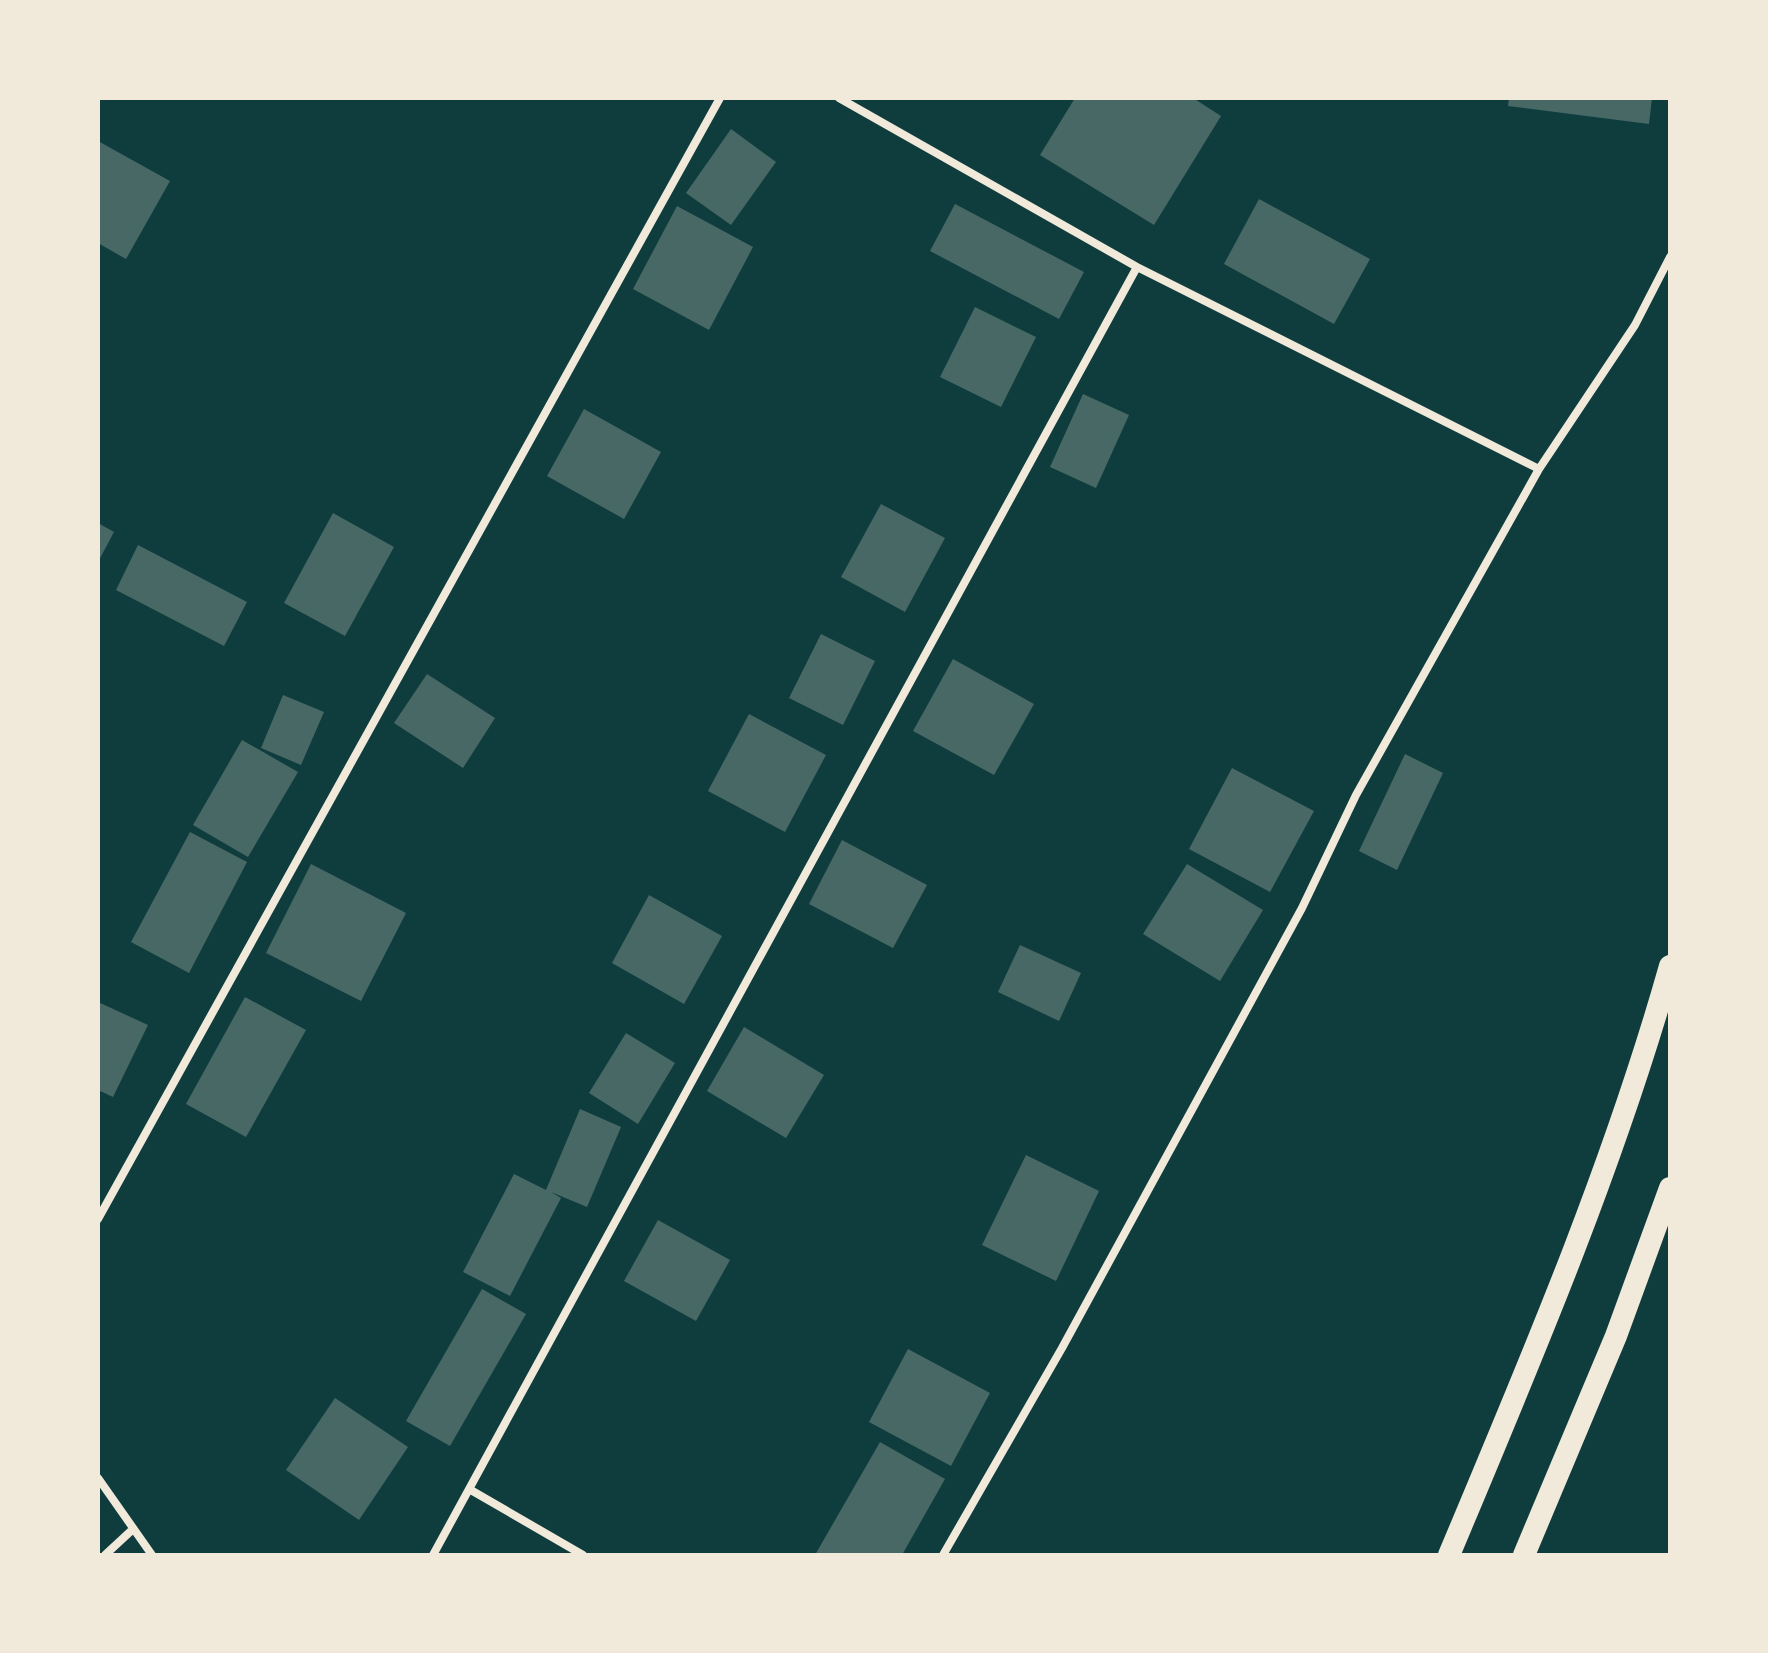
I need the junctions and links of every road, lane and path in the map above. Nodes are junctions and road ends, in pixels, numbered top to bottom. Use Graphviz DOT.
graph roads {
  1 [pos="720,98"];
  2 [pos="839,98"];
  3 [pos="1670,257"];
  4 [pos="1137,267"];
  5 [pos="1539,469"];
  6 [pos="1670,966"];
  7 [pos="1670,1188"];
  8 [pos="98,1219"];
  9 [pos="98,1478"];
  10 [pos="469,1489"];
  11 [pos="132,1530"];
  12 [pos="105,1555"];
  13 [pos="152,1555"];
  14 [pos="433,1555"];
  15 [pos="583,1555"];
  16 [pos="943,1555"];
  17 [pos="1449,1555"];
  18 [pos="1524,1555"];
  1 -- 8 [label="street"];
  2 -- 4 [label="street"];
  3 -- 5 [label="street"];
  4 -- 5 [label="street"];
  4 -- 10 [label="street"];
  5 -- 16 [label="street"];
  6 -- 17 [label="highway"];
  7 -- 18 [label="highway"];
  9 -- 11 [label="street"];
  10 -- 14 [label="street"];
  10 -- 15 [label="street"];
  11 -- 12 [label="street"];
  11 -- 13 [label="street"];
}
